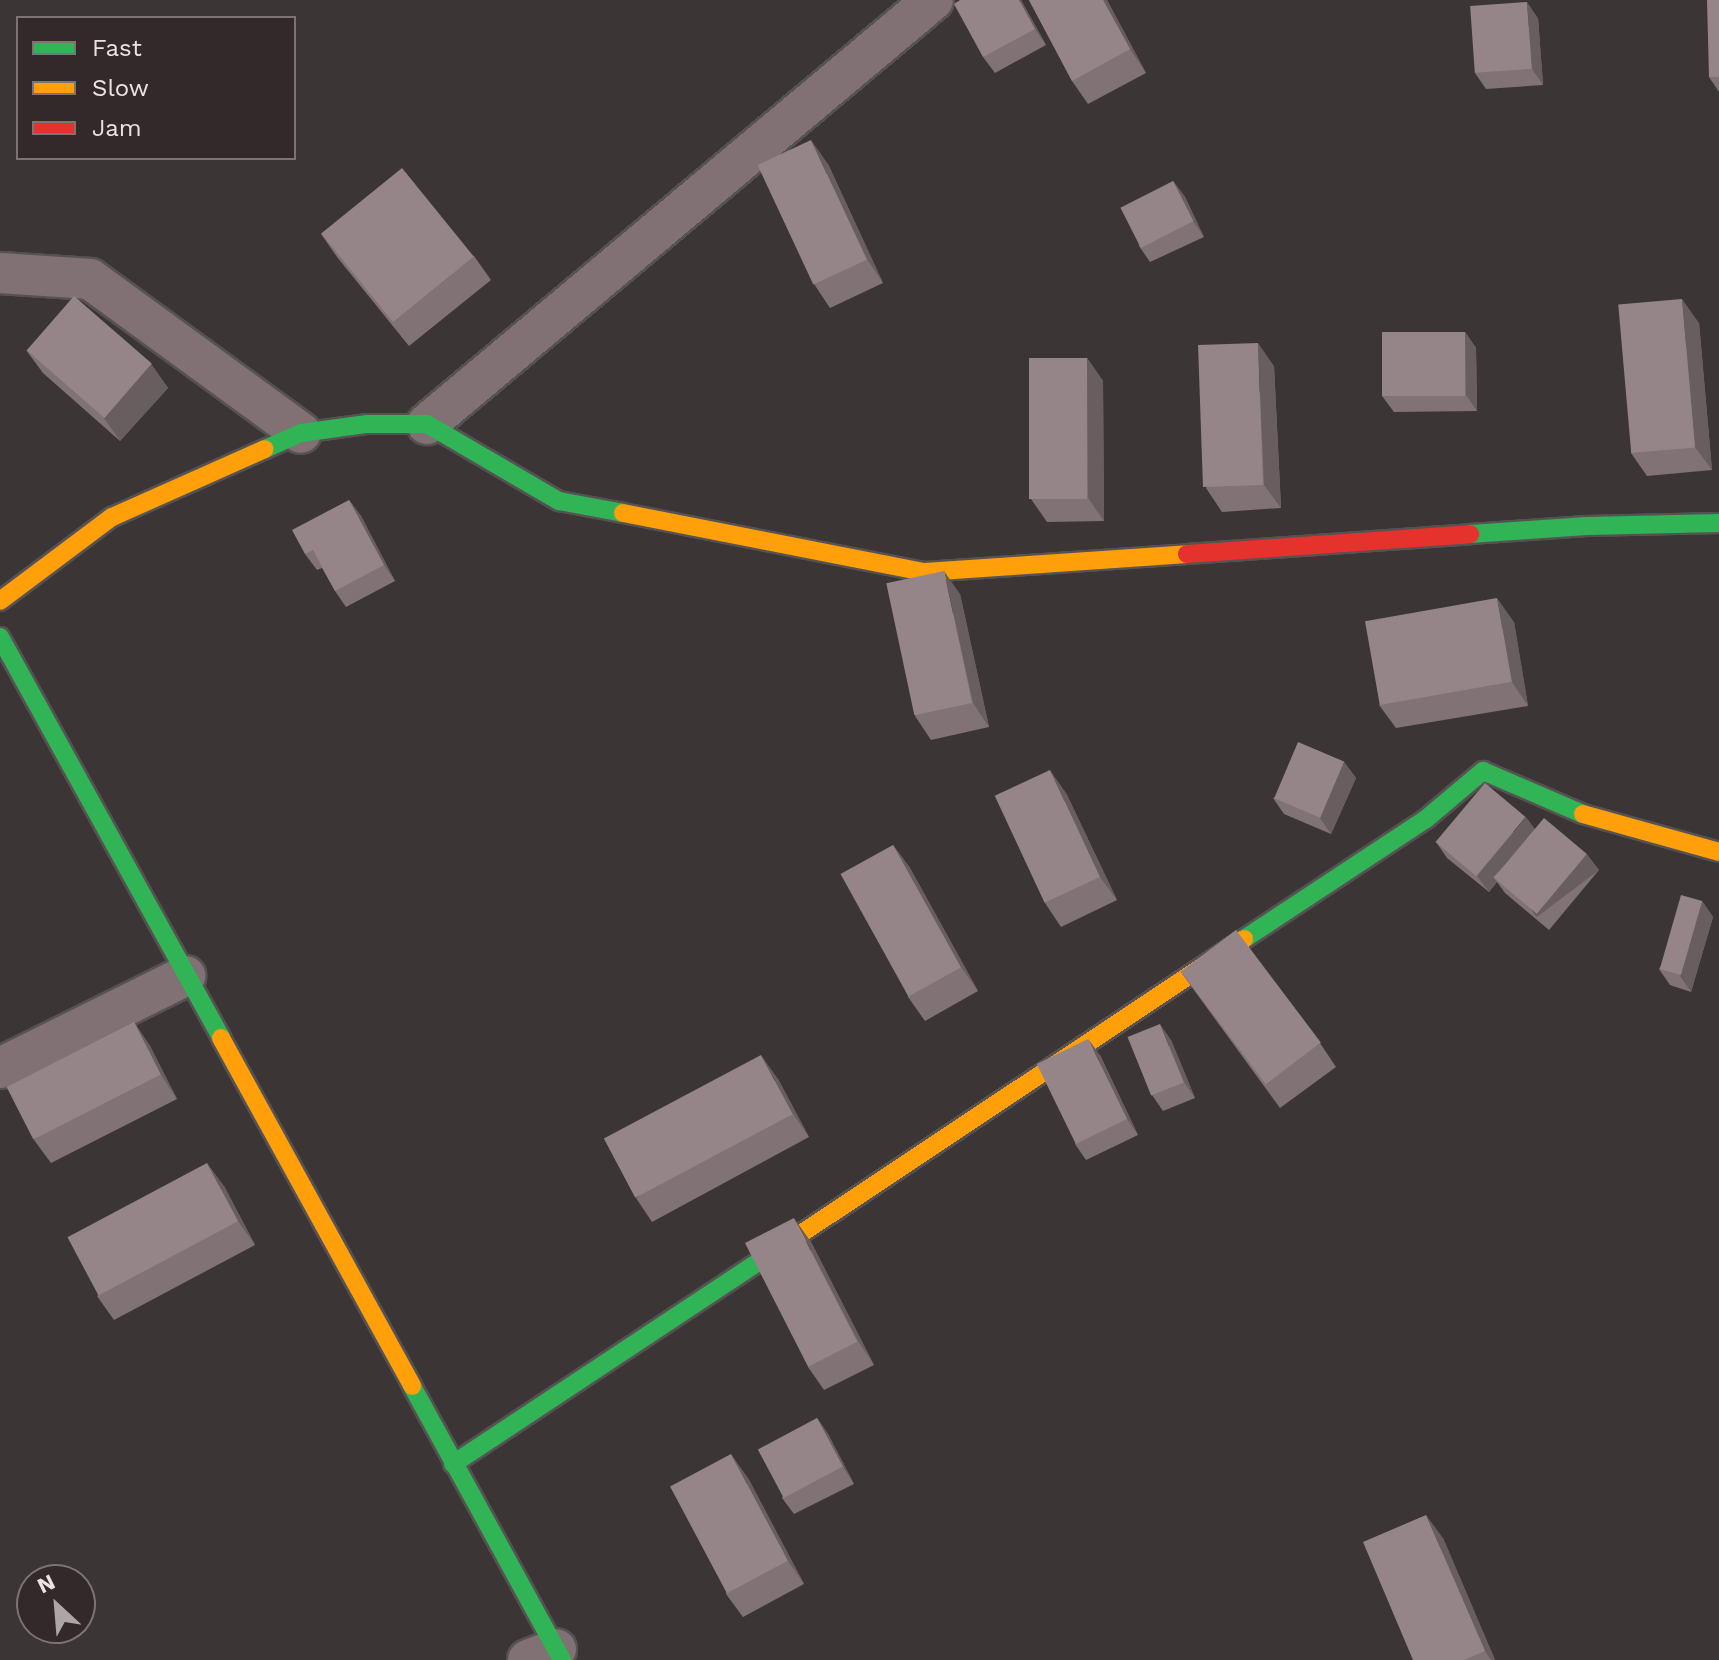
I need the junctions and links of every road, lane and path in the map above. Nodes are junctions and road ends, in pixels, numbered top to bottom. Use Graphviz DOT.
graph roads {
  1 [pos="933,0"];
  2 [pos="0,273"];
  3 [pos="427,424"];
  4 [pos="301,433"];
  5 [pos="1719,523"];
  6 [pos="0,601"];
  7 [pos="1,642"];
  8 [pos="1719,852"];
  9 [pos="185,976"];
  10 [pos="0,1068"];
  11 [pos="453,1464"];
  12 [pos="549,1656"];
  1 -- 3 [label="street"];
  2 -- 4 [label="street"];
  3 -- 4 [label="street"];
  3 -- 5 [label="street"];
  4 -- 6 [label="street"];
  7 -- 9 [label="street"];
  8 -- 11 [label="street"];
  9 -- 10 [label="street"];
  9 -- 11 [label="street"];
  11 -- 12 [label="street"];
}
